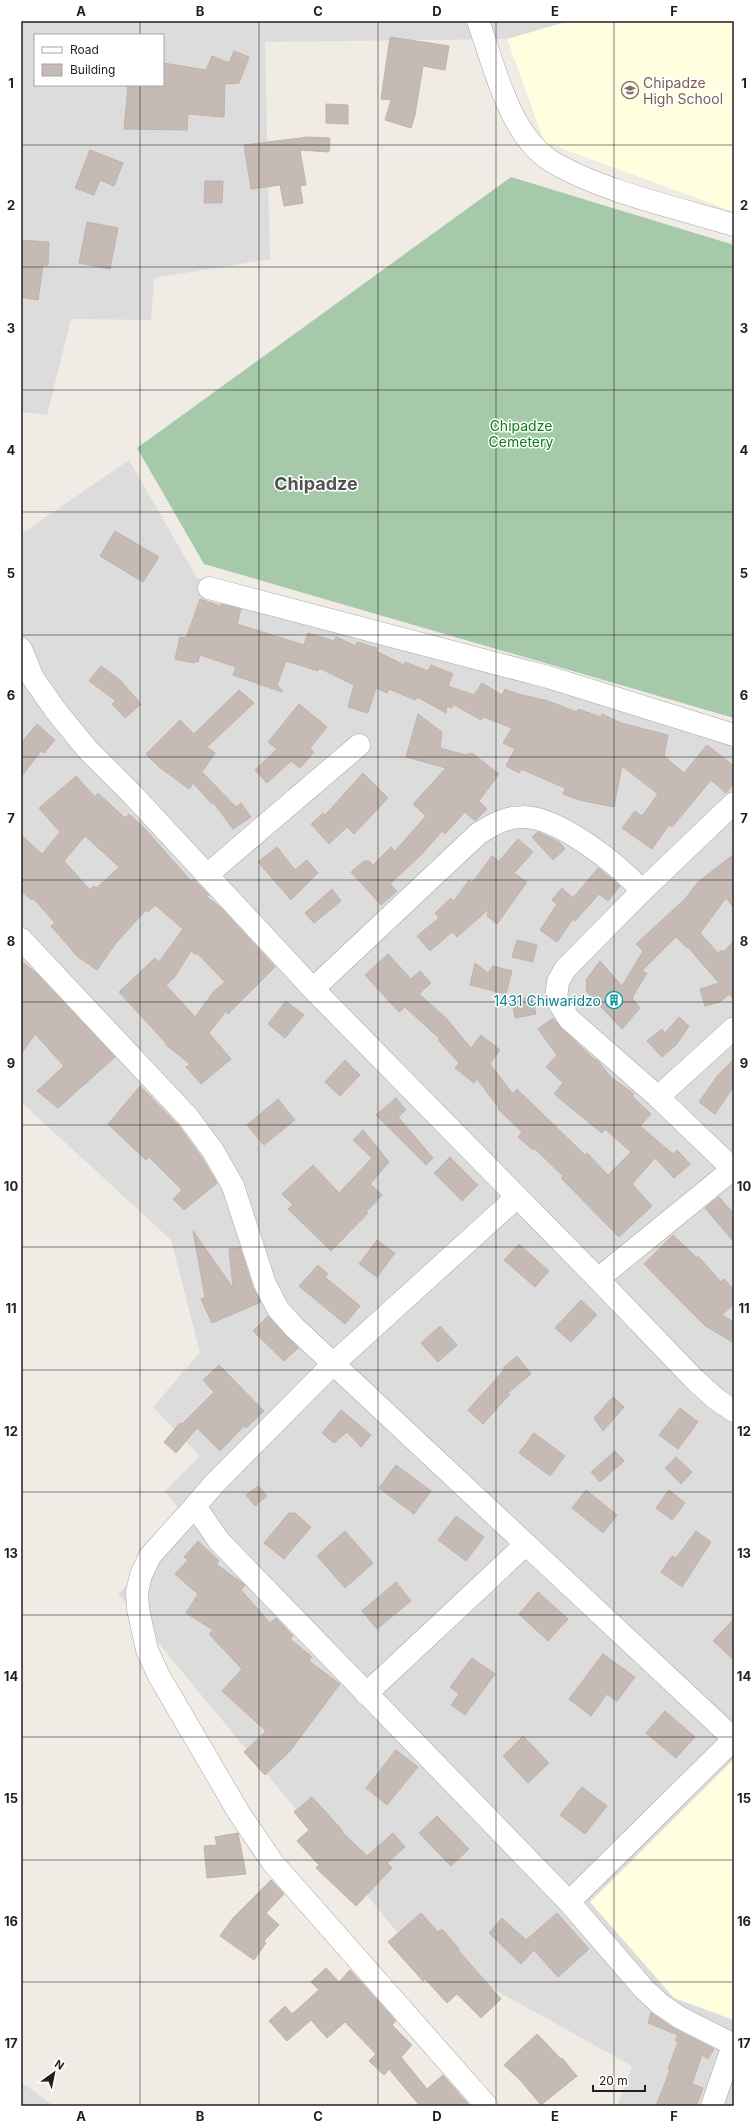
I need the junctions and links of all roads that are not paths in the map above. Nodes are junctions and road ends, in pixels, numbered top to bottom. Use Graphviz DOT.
graph roads {
  1 [pos="478,21"];
  2 [pos="734,225"];
  3 [pos="209,588"];
  4 [pos="21,649"];
  5 [pos="27,684"];
  6 [pos="734,735"];
  7 [pos="359,744"];
  8 [pos="734,803"];
  9 [pos="207,875"];
  10 [pos="642,891"];
  11 [pos="21,939"];
  12 [pos="313,989"];
  13 [pos="734,1028"];
  14 [pos="658,1097"];
  15 [pos="734,1170"];
  16 [pos="516,1197"];
  17 [pos="598,1279"];
  18 [pos="334,1363"];
  19 [pos="734,1411"];
  20 [pos="195,1506"];
  21 [pos="525,1545"];
  22 [pos="366,1694"];
  23 [pos="734,1739"];
  24 [pos="569,1902"];
  25 [pos="734,2045"];
  26 [pos="487,2106"];
  27 [pos="712,2106"];
  1 -- 2 [label="street"];
  3 -- 6 [label="street"];
  4 -- 5 [label="street"];
  5 -- 9 [label="street"];
  7 -- 9 [label="street"];
  8 -- 10 [label="street"];
  9 -- 12 [label="street"];
  10 -- 12 [label="street"];
  10 -- 14 [label="street"];
  11 -- 18 [label="street"];
  12 -- 16 [label="street"];
  13 -- 14 [label="street"];
  14 -- 15 [label="street"];
  15 -- 17 [label="street"];
  16 -- 17 [label="street"];
  16 -- 18 [label="street"];
  17 -- 19 [label="street"];
  18 -- 20 [label="street"];
  18 -- 21 [label="street"];
  20 -- 22 [label="street"];
  20 -- 26 [label="street"];
  21 -- 22 [label="street"];
  21 -- 23 [label="street"];
  22 -- 24 [label="street"];
  23 -- 24 [label="street"];
  24 -- 25 [label="street"];
  25 -- 27 [label="street"];
}
